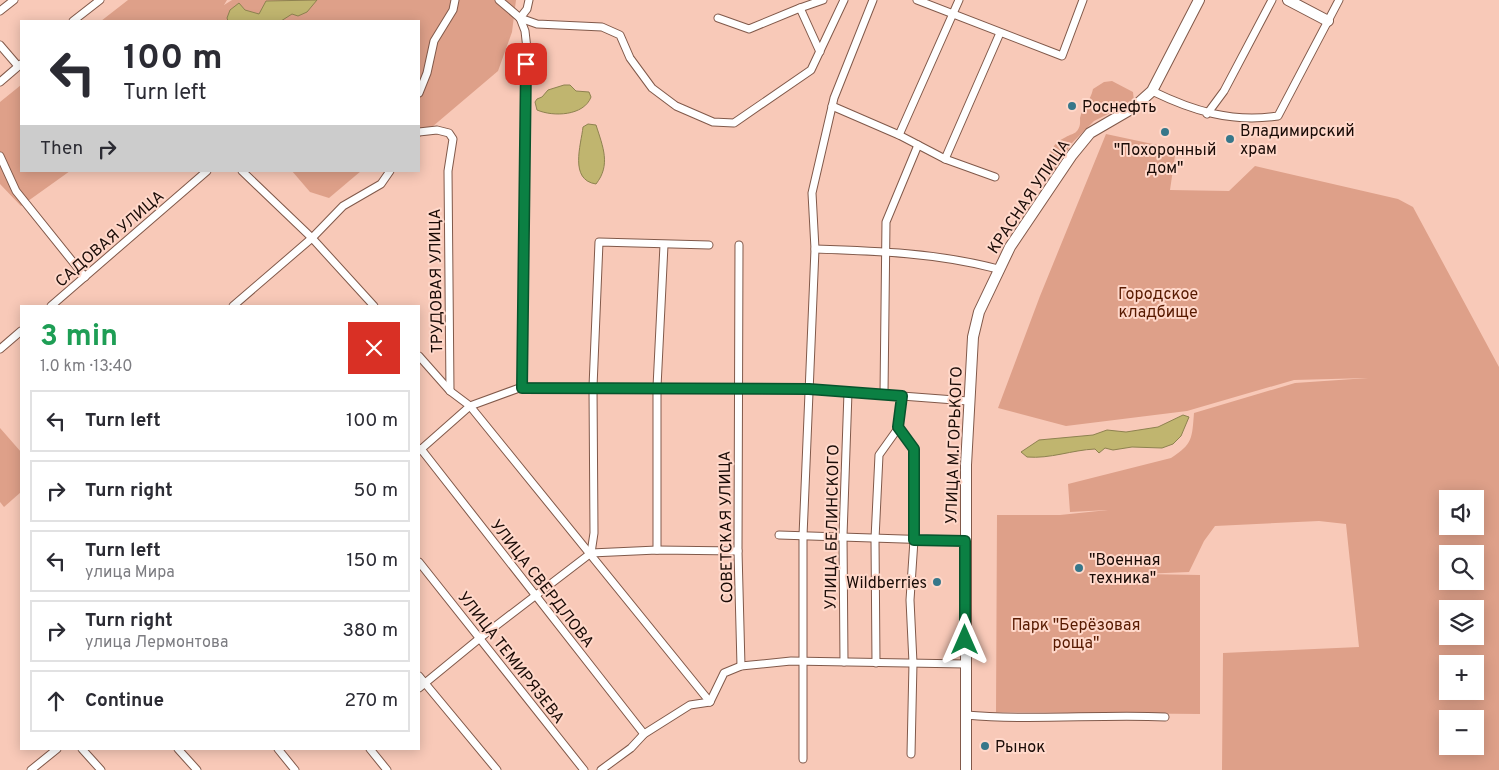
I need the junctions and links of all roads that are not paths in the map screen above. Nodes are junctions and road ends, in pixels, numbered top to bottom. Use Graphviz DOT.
graph roads {
  1 [pos="14,0"];
  2 [pos="100,0"];
  3 [pos="455,0"];
  4 [pos="499,0"];
  5 [pos="529,0"];
  6 [pos="823,0"];
  7 [pos="844,0"];
  8 [pos="873,0"];
  9 [pos="917,0"];
  10 [pos="958,0"];
  11 [pos="1084,0"];
  12 [pos="1199,0"];
  13 [pos="1272,0"];
  14 [pos="1288,0"];
  15 [pos="1340,0"];
  16 [pos="800,8"];
  17 [pos="0,11"];
  18 [pos="953,14"];
  19 [pos="520,18"];
  20 [pos="718,18"];
  21 [pos="74,20"];
  22 [pos="1328,21"];
  23 [pos="1000,33"];
  24 [pos="0,45"];
  25 [pos="820,52"];
  26 [pos="20,65"];
  27 [pos="0,82"];
  28 [pos="420,90"];
  29 [pos="1152,91"];
  30 [pos="832,106"];
  31 [pos="1207,114"];
  32 [pos="420,132"];
  33 [pos="899,135"];
  34 [pos="918,144"];
  35 [pos="0,156"];
  36 [pos="945,159"];
  37 [pos="206,172"];
  38 [pos="243,172"];
  39 [pos="389,172"];
  40 [pos="995,177"];
  41 [pos="312,238"];
  42 [pos="664,245"];
  43 [pos="709,245"];
  44 [pos="739,246"];
  45 [pos="815,249"];
  46 [pos="886,251"];
  47 [pos="998,269"];
  48 [pos="85,277"];
  49 [pos="983,303"];
  50 [pos="52,305"];
  51 [pos="234,305"];
  52 [pos="373,305"];
  53 [pos="20,332"];
  54 [pos="0,349"];
  55 [pos="420,357"];
  56 [pos="593,387"];
  57 [pos="658,387"];
  58 [pos="522,388"];
  59 [pos="738,388"];
  60 [pos="809,389"];
  61 [pos="450,391"];
  62 [pos="848,392"];
  63 [pos="884,394"];
  64 [pos="902,396"];
  65 [pos="968,401"];
  66 [pos="470,406"];
  67 [pos="898,427"];
  68 [pos="420,450"];
  69 [pos="779,535"];
  70 [pos="803,536"];
  71 [pos="843,536"];
  72 [pos="875,539"];
  73 [pos="914,540"];
  74 [pos="965,541"];
  75 [pos="657,550"];
  76 [pos="738,551"];
  77 [pos="591,553"];
  78 [pos="420,563"];
  79 [pos="535,596"];
  80 [pos="480,638"];
  81 [pos="805,662"];
  82 [pos="844,662"];
  83 [pos="876,663"];
  84 [pos="913,663"];
  85 [pos="965,664"];
  86 [pos="741,666"];
  87 [pos="422,686"];
  88 [pos="710,702"];
  89 [pos="966,715"];
  90 [pos="1165,717"];
  91 [pos="644,734"];
  92 [pos="56,750"];
  93 [pos="83,750"];
  94 [pos="179,750"];
  95 [pos="279,750"];
  96 [pos="371,750"];
  97 [pos="911,754"];
  98 [pos="803,759"];
  99 [pos="31,770"];
  100 [pos="101,770"];
  101 [pos="197,770"];
  102 [pos="295,770"];
  103 [pos="387,770"];
  104 [pos="497,770"];
  105 [pos="584,770"];
  106 [pos="601,770"];
  107 [pos="966,770"];
  1 -- 17 [label="street"];
  2 -- 21 [label="street"];
  3 -- 28 [label="street"];
  4 -- 19 [label="street"];
  5 -- 19 [label="street"];
  6 -- 16 [label="street"];
  7 -- 25 [label="street"];
  8 -- 30 [label="street"];
  9 -- 18 [label="street"];
  10 -- 18 [label="street"];
  11 -- 23 [label="street"];
  12 -- 29 [label="main road, КРАСНАЯ УЛИЦА"];
  13 -- 31 [label="street"];
  14 -- 22 [label="main road"];
  15 -- 22 [label="street"];
  16 -- 20 [label="street"];
  16 -- 25 [label="street"];
  18 -- 23 [label="street"];
  18 -- 33 [label="street"];
  19 -- 25 [label="street"];
  19 -- 58 [label="street"];
  22 -- 31 [label="street"];
  23 -- 36 [label="street"];
  24 -- 26 [label="street"];
  26 -- 27 [label="street"];
  29 -- 31 [label="street"];
  29 -- 47 [label="main road, КРАСНАЯ УЛИЦА"];
  30 -- 33 [label="street"];
  30 -- 45 [label="street"];
  32 -- 61 [label="street, ТРУДОВАЯ УЛИЦА"];
  33 -- 34 [label="street"];
  34 -- 36 [label="street"];
  34 -- 46 [label="street"];
  35 -- 48 [label="street"];
  36 -- 40 [label="street"];
  37 -- 48 [label="street, САДОВАЯ УЛИЦА"];
  38 -- 41 [label="street"];
  39 -- 41 [label="street"];
  41 -- 51 [label="street"];
  41 -- 52 [label="street"];
  42 -- 43 [label="street"];
  42 -- 56 [label="street"];
  42 -- 57 [label="street"];
  44 -- 59 [label="street, СОВЕТСКАЯ УЛИЦА"];
  45 -- 46 [label="street"];
  45 -- 60 [label="street"];
  46 -- 47 [label="street"];
  46 -- 63 [label="street"];
  47 -- 49 [label="main road, КРАСНАЯ УЛИЦА"];
  48 -- 50 [label="street, САДОВАЯ УЛИЦА"];
  49 -- 65 [label="main road, УЛИЦА М.ГОРЬКОГО"];
  53 -- 54 [label="street"];
  55 -- 61 [label="street"];
  56 -- 57 [label="street"];
  56 -- 58 [label="street"];
  56 -- 77 [label="street"];
  57 -- 59 [label="street"];
  57 -- 75 [label="street"];
  58 -- 66 [label="street"];
  59 -- 60 [label="street"];
  59 -- 76 [label="street, СОВЕТСКАЯ УЛИЦА"];
  60 -- 62 [label="street"];
  60 -- 70 [label="street"];
  61 -- 66 [label="street"];
  62 -- 63 [label="street"];
  62 -- 71 [label="street, УЛИЦА БЕЛИНСКОГО"];
  63 -- 64 [label="street"];
  64 -- 65 [label="street"];
  64 -- 67 [label="street"];
  65 -- 74 [label="main road, УЛИЦА М.ГОРЬКОГО"];
  66 -- 68 [label="street"];
  66 -- 77 [label="street"];
  67 -- 72 [label="street"];
  67 -- 73 [label="street"];
  68 -- 79 [label="street, УЛИЦА СВЕРДЛОВА"];
  69 -- 70 [label="street"];
  70 -- 71 [label="street"];
  70 -- 81 [label="street"];
  71 -- 72 [label="street"];
  71 -- 82 [label="street, УЛИЦА БЕЛИНСКОГО"];
  72 -- 73 [label="street"];
  72 -- 83 [label="street"];
  73 -- 74 [label="street"];
  73 -- 84 [label="street"];
  74 -- 85 [label="main road, УЛИЦА М.ГОРЬКОГО"];
  75 -- 76 [label="street"];
  75 -- 77 [label="street"];
  76 -- 86 [label="street, СОВЕТСКАЯ УЛИЦА"];
  77 -- 79 [label="street"];
  77 -- 88 [label="street"];
  78 -- 80 [label="street, УЛИЦА ТЕМИРЯЗЕВА"];
  79 -- 80 [label="street"];
  79 -- 91 [label="street, УЛИЦА СВЕРДЛОВА"];
  80 -- 87 [label="street"];
  80 -- 105 [label="street, УЛИЦА ТЕМИРЯЗЕВА"];
  81 -- 82 [label="street"];
  81 -- 86 [label="street"];
  81 -- 98 [label="street"];
  82 -- 83 [label="street"];
  83 -- 84 [label="street"];
  84 -- 85 [label="street"];
  84 -- 97 [label="street"];
  85 -- 89 [label="main road, УЛИЦА М.ГОРЬКОГО"];
  86 -- 88 [label="street"];
  87 -- 104 [label="street"];
  88 -- 91 [label="street"];
  89 -- 90 [label="street"];
  89 -- 107 [label="main road, УЛИЦА М.ГОРЬКОГО"];
  91 -- 106 [label="street"];
  92 -- 99 [label="street"];
  93 -- 100 [label="street"];
  94 -- 101 [label="street"];
  95 -- 102 [label="street"];
  96 -- 103 [label="street"];
}
